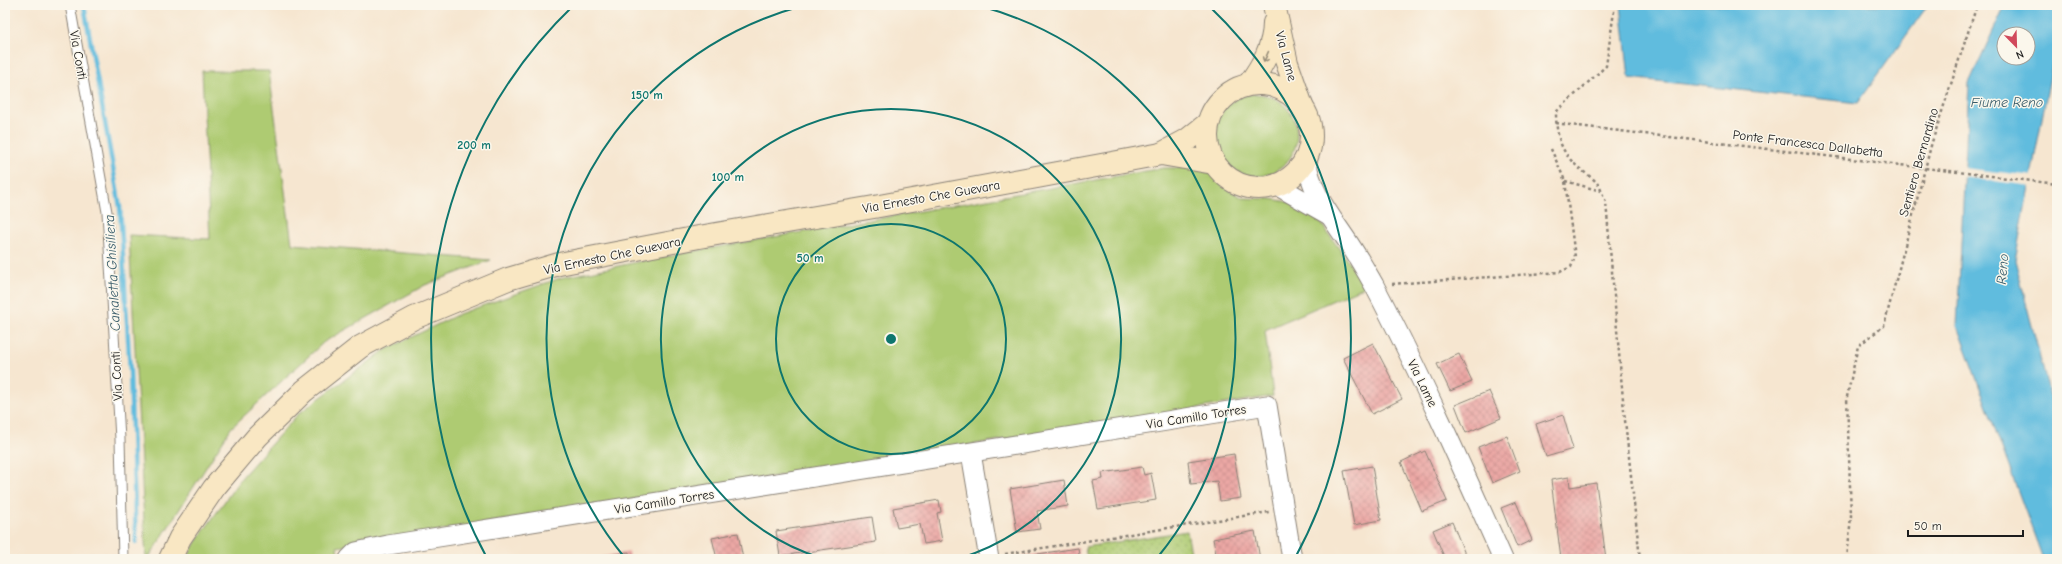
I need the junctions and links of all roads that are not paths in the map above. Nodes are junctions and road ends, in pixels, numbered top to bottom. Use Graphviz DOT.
graph roads {
  1 [pos="70,5"];
  2 [pos="1274,5"];
  3 [pos="1249,84"];
  4 [pos="1302,106"];
  5 [pos="1208,124"];
  6 [pos="1161,154"];
  7 [pos="1306,159"];
  8 [pos="1214,163"];
  9 [pos="1276,185"];
  10 [pos="1329,215"];
  11 [pos="971,453"];
  12 [pos="353,556"];
  13 [pos="989,558"];
  14 [pos="123,559"];
  15 [pos="170,559"];
  16 [pos="1292,559"];
  17 [pos="1503,559"];
  1 -- 14 [label="lane, Via Conti"];
  2 -- 3 [label="street, Via Lame, one-way"];
  2 -- 4 [label="street, Via Lame"];
  3 -- 4 [label="street"];
  3 -- 5 [label="street"];
  4 -- 7 [label="street"];
  5 -- 6 [label="street, Via Ernesto Che Guevara"];
  5 -- 8 [label="street"];
  6 -- 8 [label="street, Via Ernesto Che Guevara"];
  6 -- 15 [label="street, Via Ernesto Che Guevara"];
  7 -- 9 [label="street"];
  7 -- 10 [label="street, Via Lame"];
  8 -- 9 [label="street"];
  9 -- 10 [label="street, Via Lame"];
  10 -- 17 [label="street, Via Lame"];
  11 -- 12 [label="street, Via Camillo Torres"];
  11 -- 13 [label="street"];
  11 -- 16 [label="street, Via Camillo Torres"];
}
